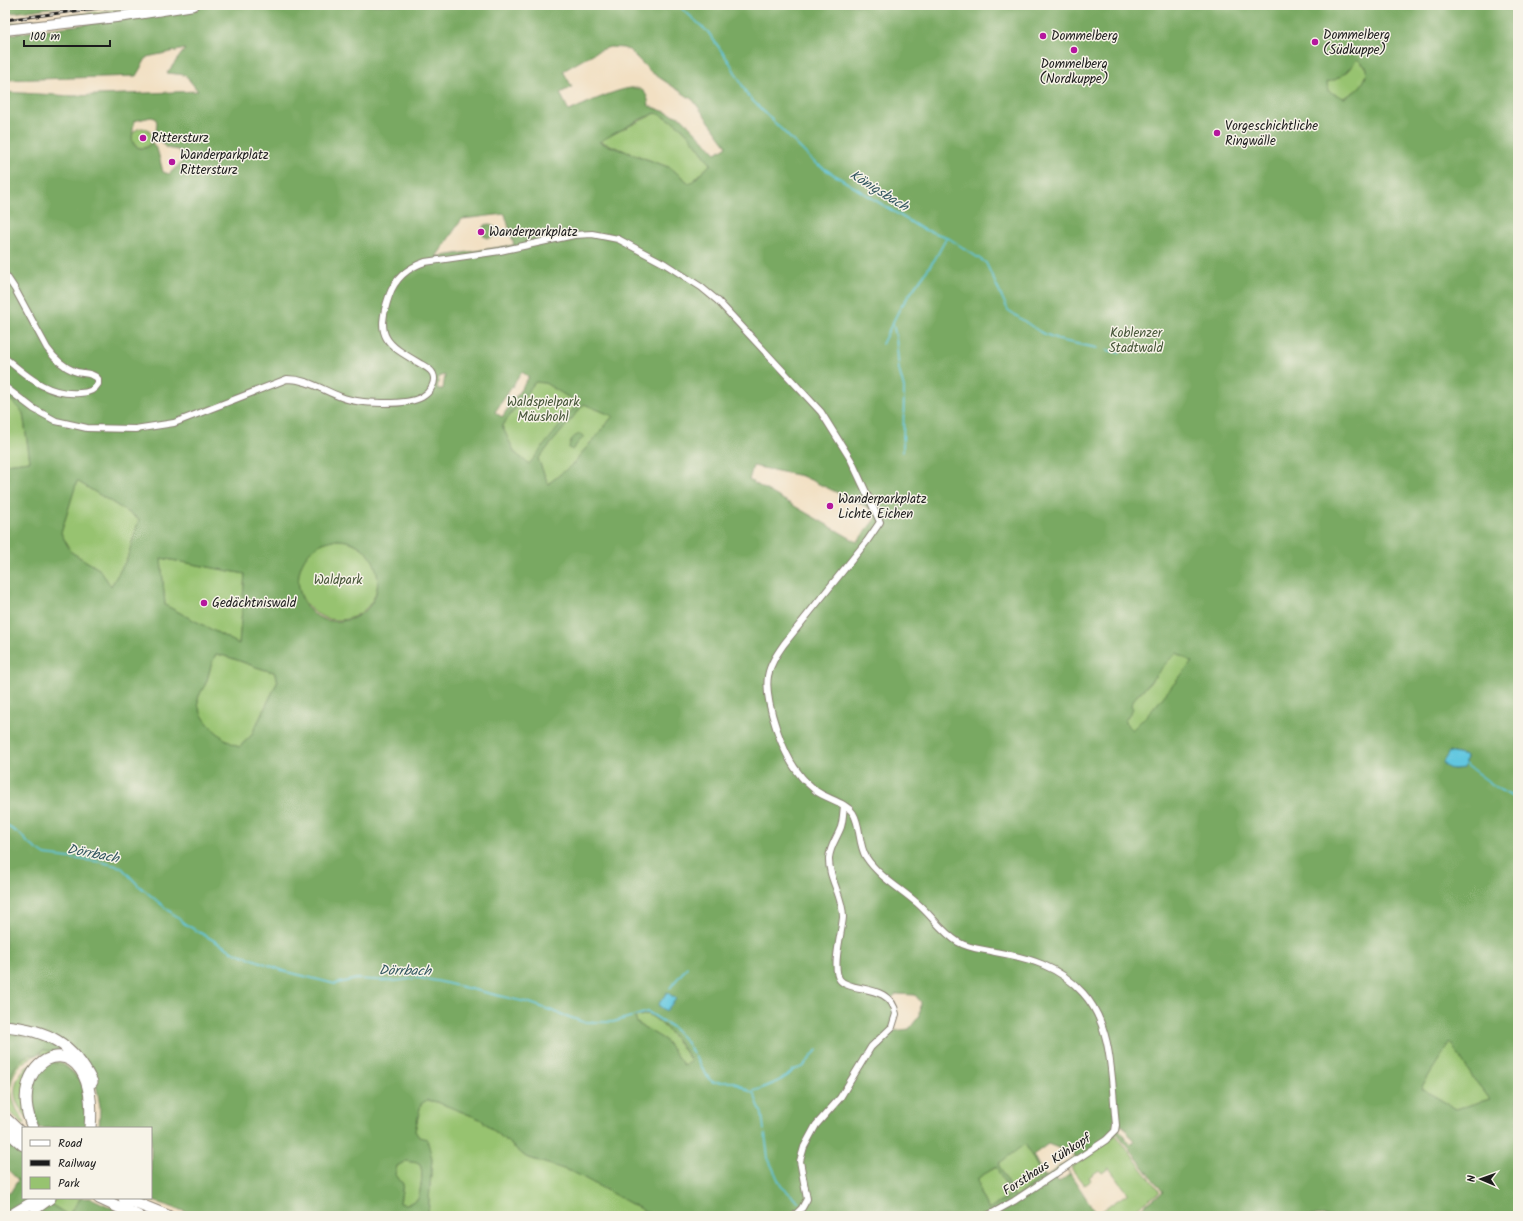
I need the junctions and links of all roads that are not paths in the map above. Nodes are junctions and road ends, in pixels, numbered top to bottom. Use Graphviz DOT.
graph roads {
  1 [pos="194,5"];
  2 [pos="5,30"];
  3 [pos="5,274"];
  4 [pos="5,358"];
  5 [pos="5,387"];
  6 [pos="844,806"];
  7 [pos="5,1026"];
  8 [pos="28,1062"];
  9 [pos="14,1100"];
  10 [pos="5,1118"];
  11 [pos="32,1127"];
  12 [pos="90,1127"];
  13 [pos="94,1127"];
  14 [pos="5,1129"];
  15 [pos="22,1134"];
  16 [pos="22,1144"];
  17 [pos="38,1199"];
  18 [pos="48,1199"];
  19 [pos="101,1199"];
  20 [pos="126,1199"];
  21 [pos="10,1216"];
  22 [pos="23,1216"];
  23 [pos="138,1216"];
  24 [pos="168,1216"];
  25 [pos="794,1216"];
  26 [pos="988,1216"];
  1 -- 2 [label="main road"];
  3 -- 4 [label="street"];
  5 -- 6 [label="street"];
  6 -- 25 [label="street"];
  6 -- 26 [label="street, Forsthaus Kühkopf"];
  7 -- 13 [label="highway"];
  8 -- 12 [label="highway"];
  9 -- 11 [label="highway"];
  10 -- 15 [label="highway"];
  14 -- 16 [label="highway"];
  17 -- 21 [label="highway"];
  18 -- 22 [label="highway"];
  19 -- 23 [label="highway"];
  20 -- 24 [label="highway"];
}
